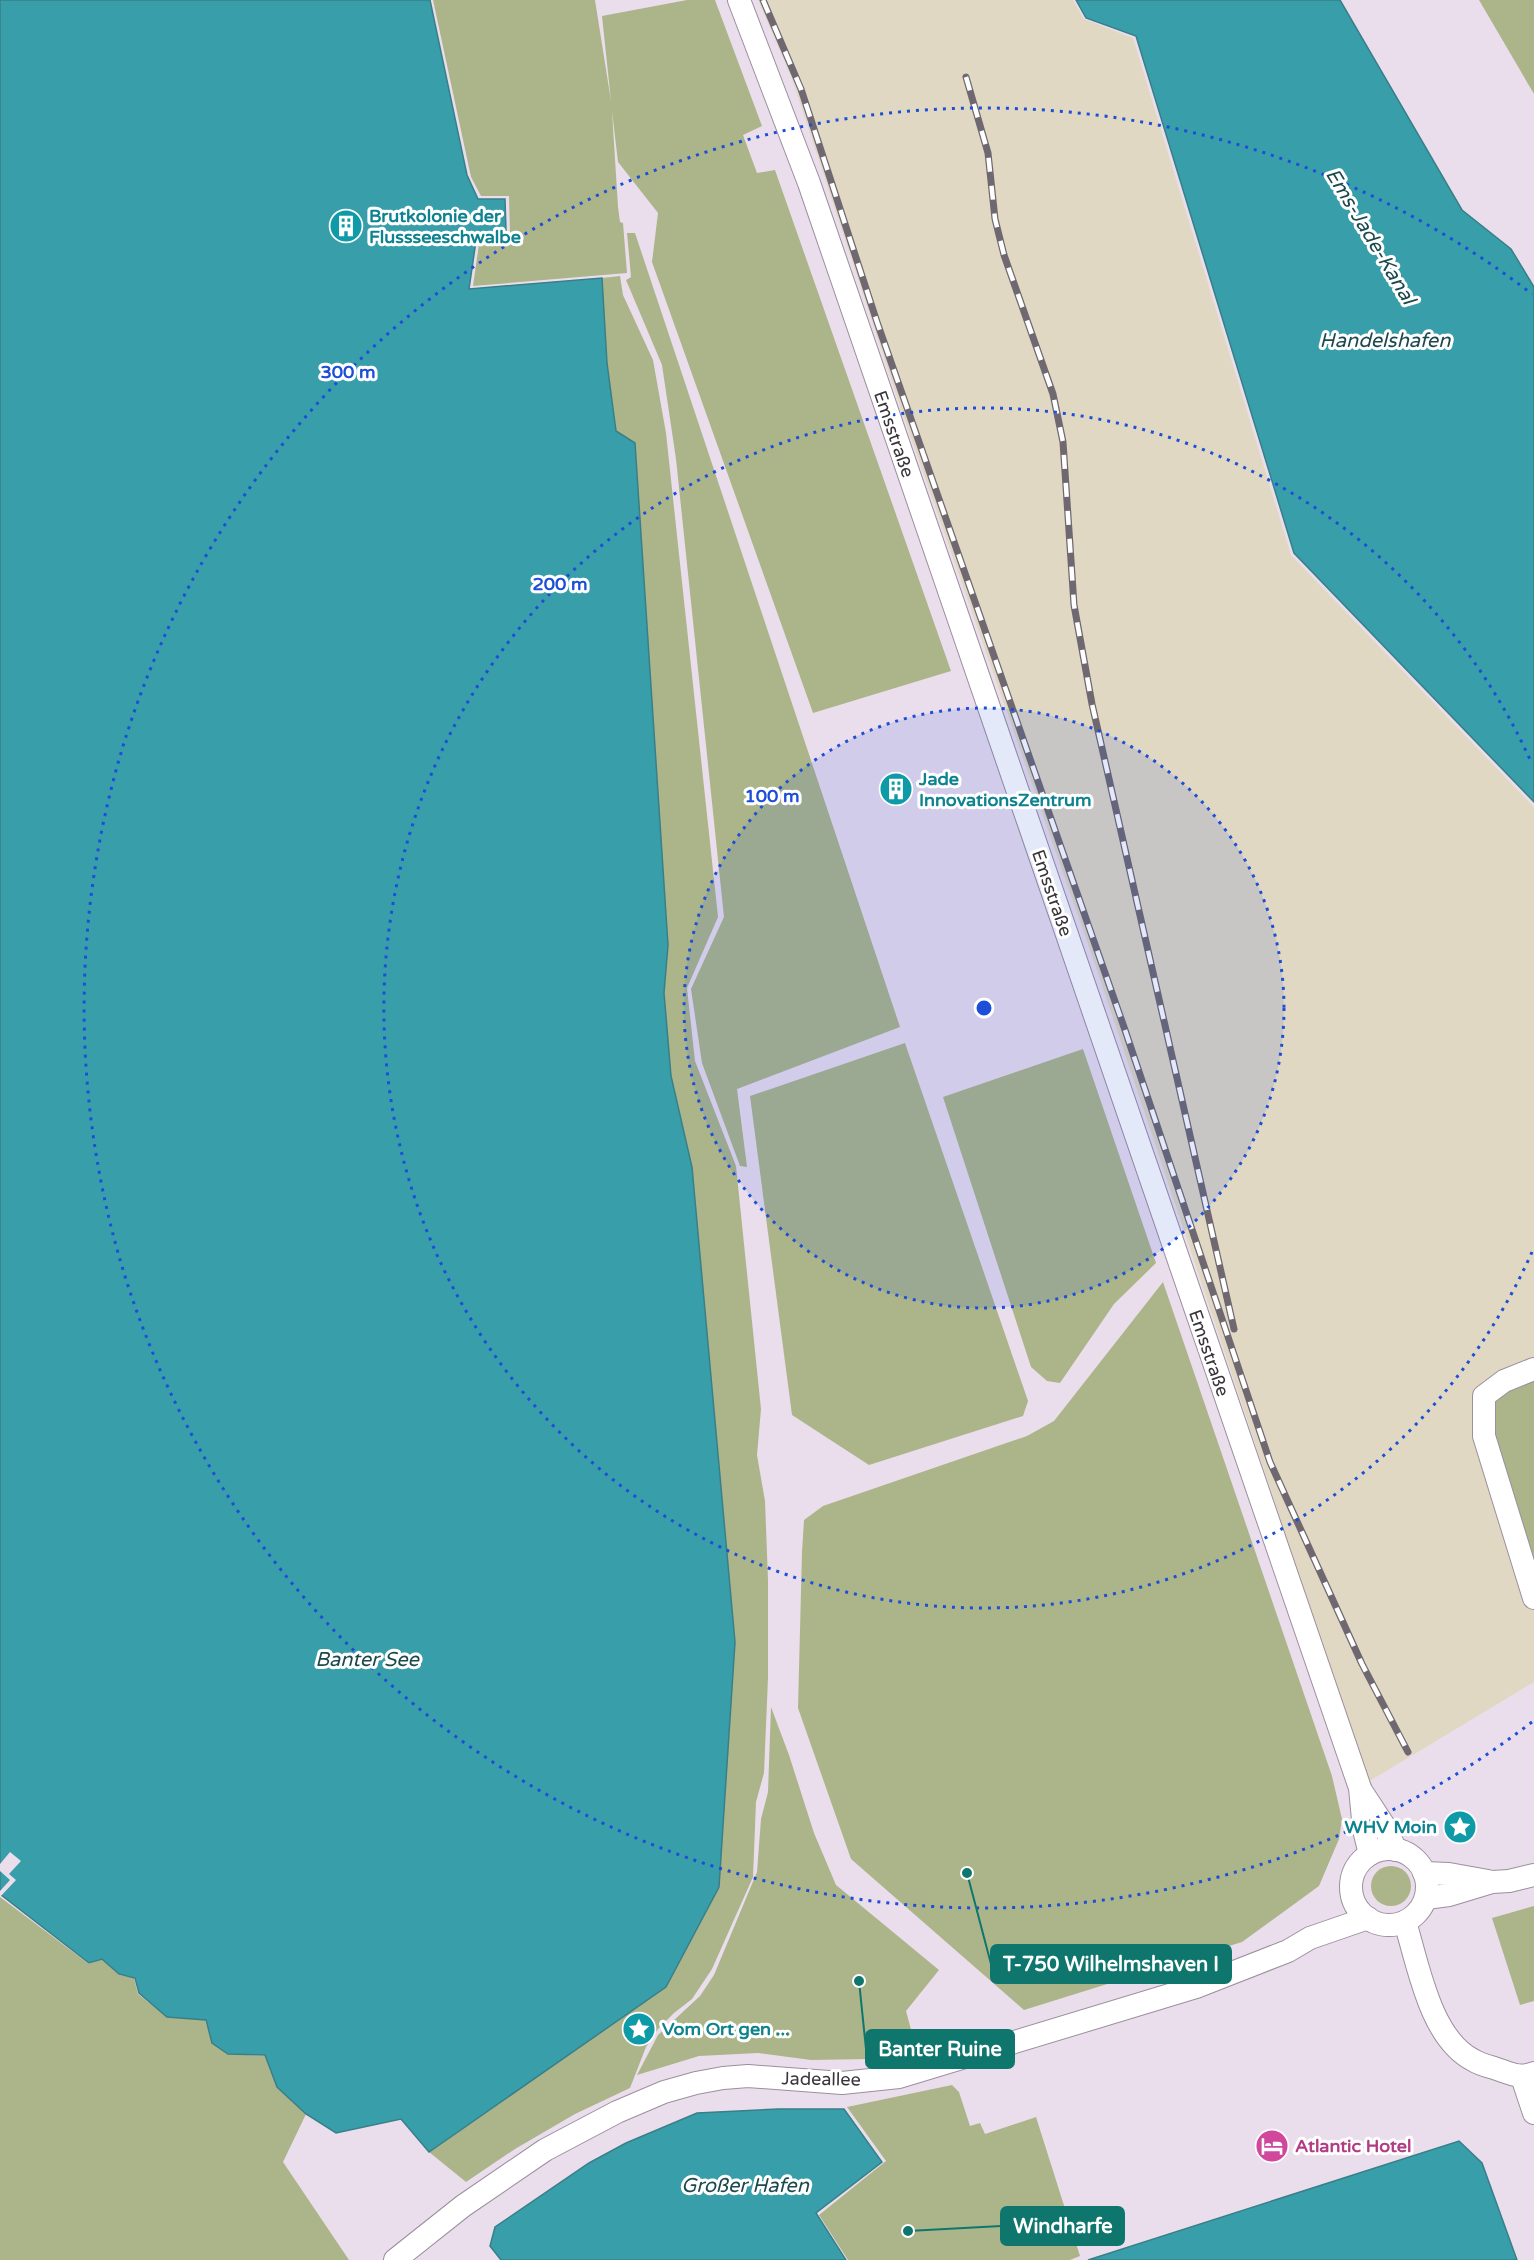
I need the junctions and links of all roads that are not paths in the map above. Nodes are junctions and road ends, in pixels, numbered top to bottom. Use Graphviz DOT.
graph roads {
  1 [pos="739,0"];
  2 [pos="1534,1369"];
  3 [pos="1534,1598"];
  4 [pos="1360,1788"];
  5 [pos="1396,1850"];
  6 [pos="1370,1854"];
  7 [pos="1424,1874"];
  8 [pos="1534,1875"];
  9 [pos="1492,1882"];
  10 [pos="1353,1896"];
  11 [pos="1426,1898"];
  12 [pos="1368,1918"];
  13 [pos="1405,1922"];
  14 [pos="1310,1938"];
  15 [pos="1528,2075"];
  16 [pos="1534,2113"];
  17 [pos="395,2260"];
  1 -- 4 [label="street, Emsstraße"];
  2 -- 3 [label="street"];
  4 -- 5 [label="street, Emsstraße"];
  4 -- 6 [label="street, Emsstraße"];
  5 -- 6 [label="street"];
  5 -- 7 [label="street"];
  6 -- 10 [label="street"];
  7 -- 9 [label="street"];
  7 -- 11 [label="street"];
  8 -- 9 [label="street"];
  9 -- 11 [label="street"];
  10 -- 12 [label="street"];
  10 -- 14 [label="street, Jadeallee"];
  11 -- 13 [label="street"];
  12 -- 13 [label="street"];
  12 -- 14 [label="street, Jadeallee"];
  13 -- 15 [label="street"];
  14 -- 17 [label="street, Jadeallee"];
  15 -- 16 [label="street"];
}
